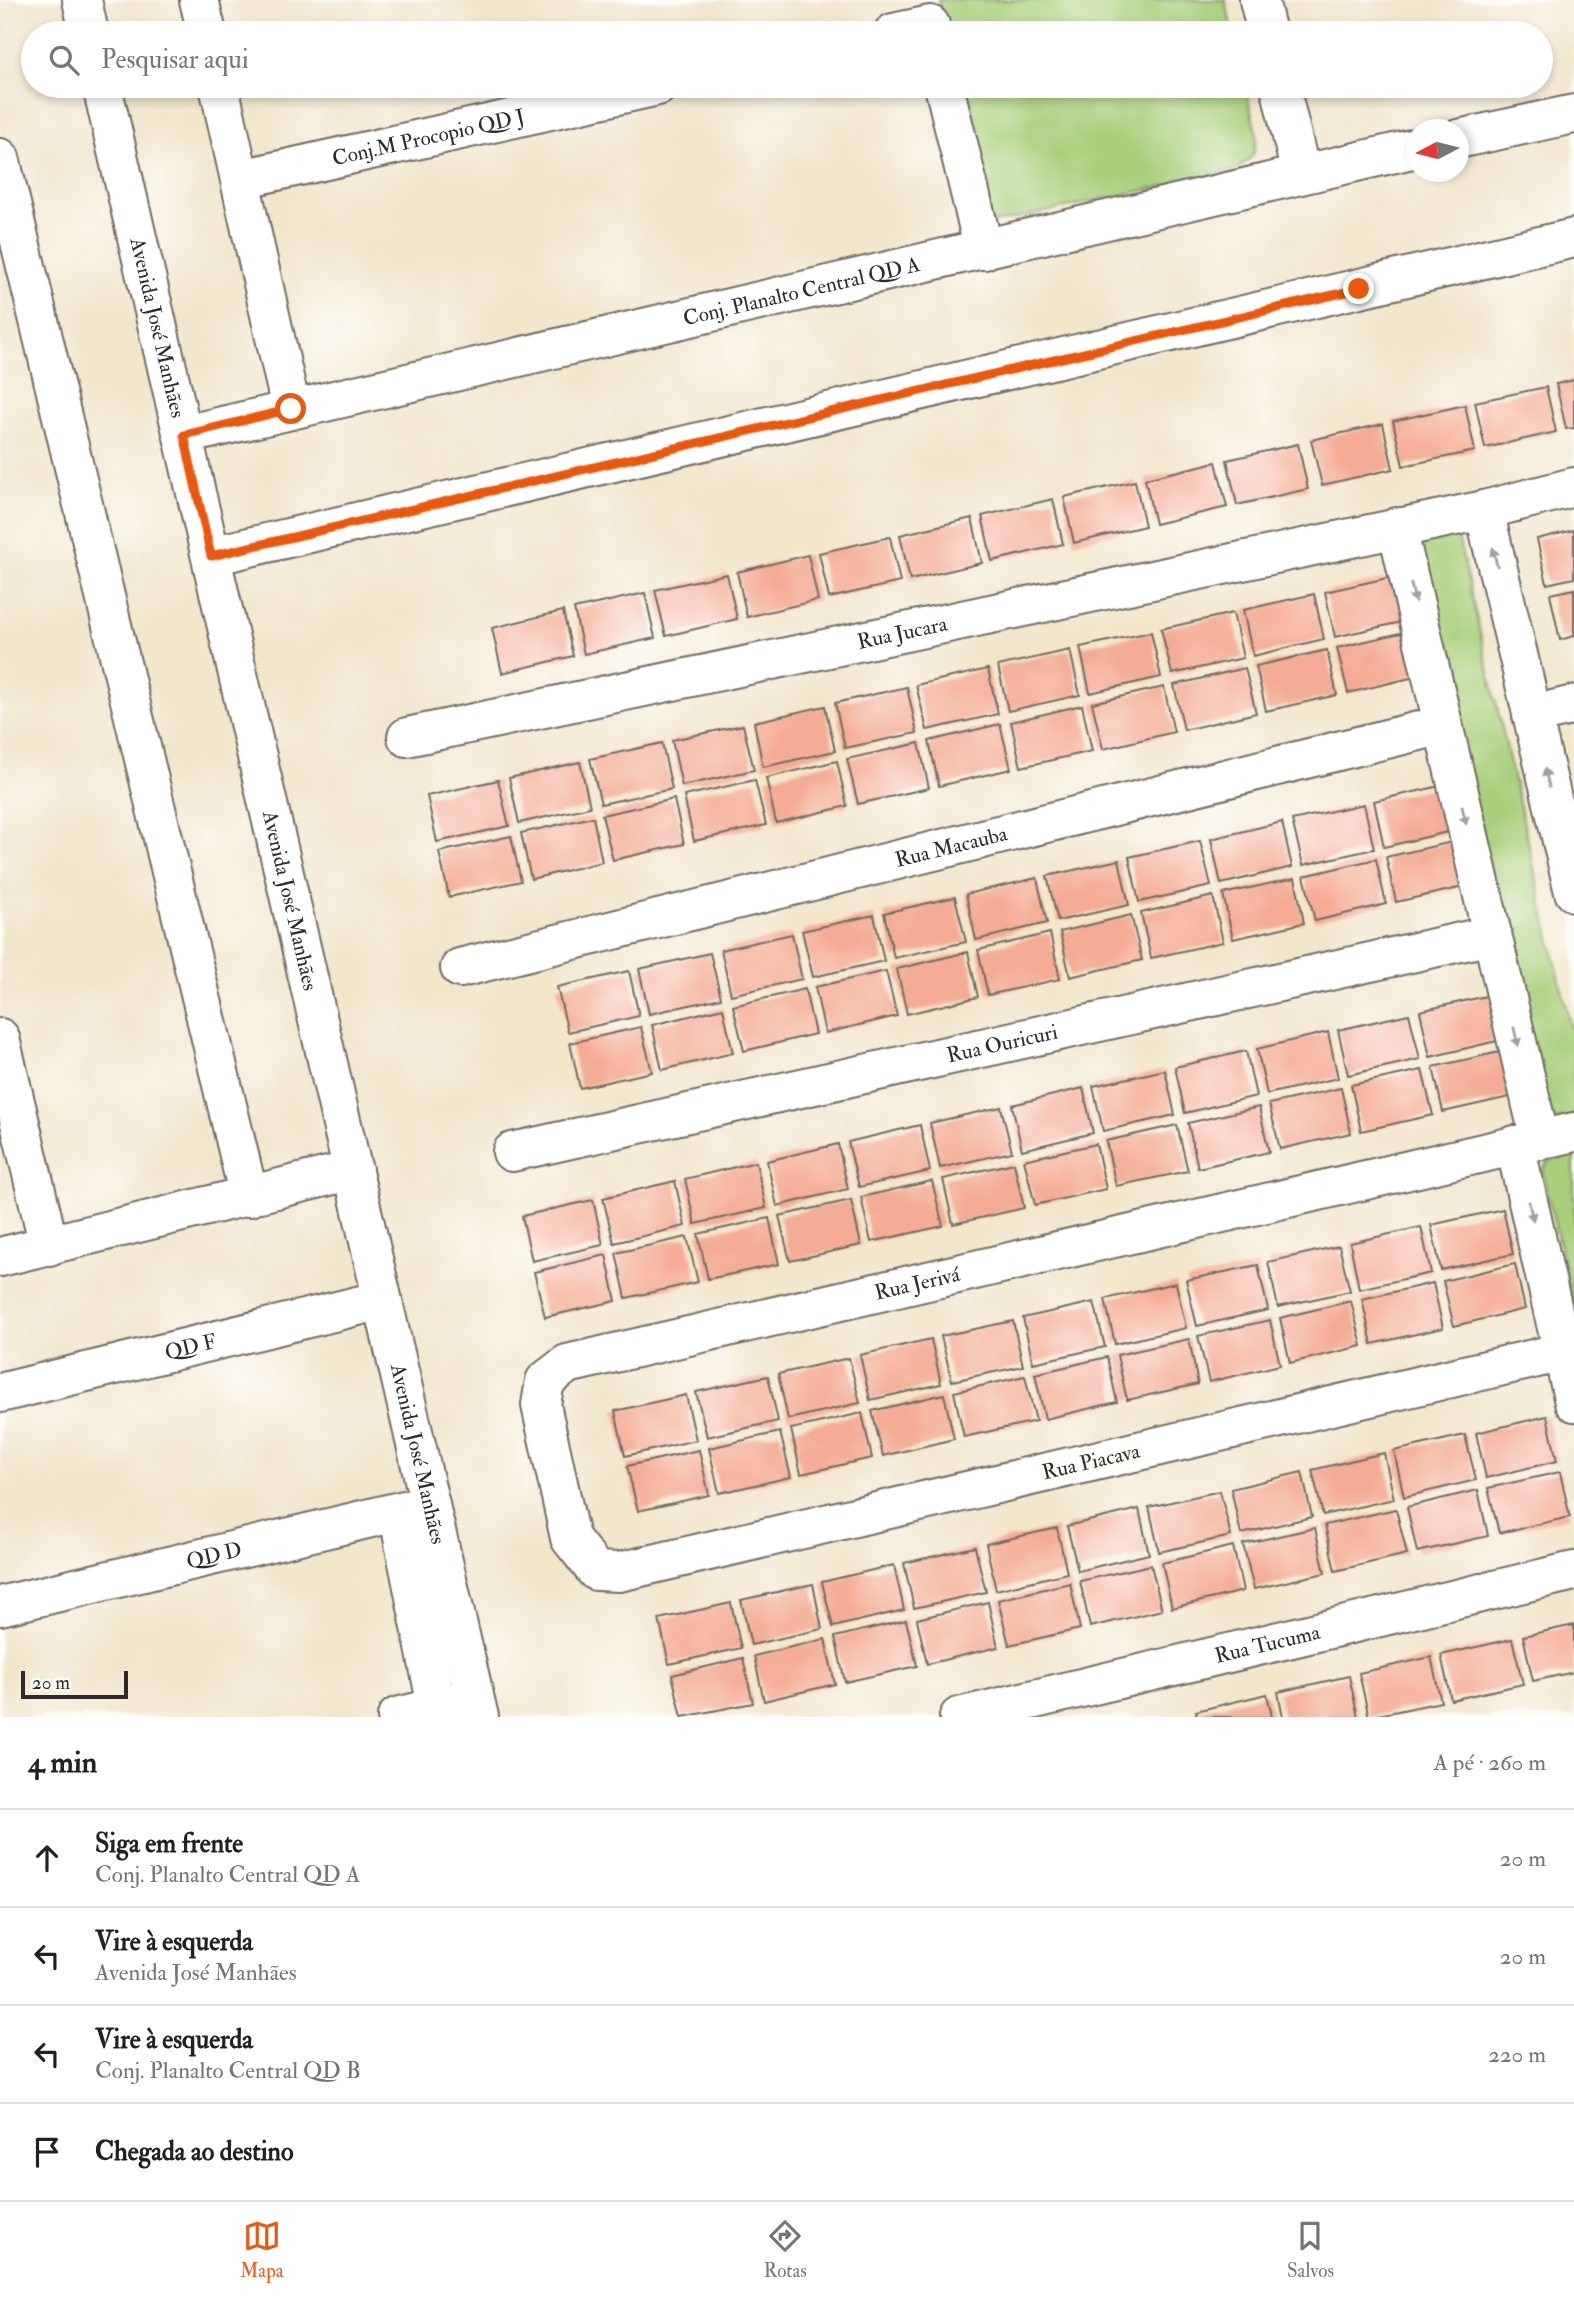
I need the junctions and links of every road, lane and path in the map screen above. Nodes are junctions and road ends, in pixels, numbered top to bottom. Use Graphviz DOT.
graph roads {
  1 [pos="82,0"];
  2 [pos="199,0"];
  3 [pos="1259,0"];
  4 [pos="86,21"];
  5 [pos="204,21"];
  6 [pos="1264,21"];
  7 [pos="105,98"];
  8 [pos="222,98"];
  9 [pos="604,98"];
  10 [pos="947,98"];
  11 [pos="1283,98"];
  12 [pos="1574,114"];
  13 [pos="1469,137"];
  14 [pos="1406,150"];
  15 [pos="0,158"];
  16 [pos="1301,174"];
  17 [pos="241,179"];
  18 [pos="1574,238"];
  19 [pos="984,250"];
  20 [pos="291,409"];
  21 [pos="184,435"];
  22 [pos="1574,487"];
  23 [pos="1484,510"];
  24 [pos="1397,527"];
  25 [pos="211,556"];
  26 [pos="1574,705"];
  27 [pos="1532,715"];
  28 [pos="1443,725"];
  29 [pos="407,737"];
  30 [pos="1574,892"];
  31 [pos="1492,935"];
  32 [pos="460,968"];
  33 [pos="0,1038"];
  34 [pos="1543,1139"];
  35 [pos="512,1152"];
  36 [pos="354,1170"];
  37 [pos="249,1197"];
  38 [pos="49,1246"];
  39 [pos="0,1257"];
  40 [pos="382,1300"];
  41 [pos="1563,1352"];
  42 [pos="0,1393"];
  43 [pos="1574,1402"];
  44 [pos="414,1508"];
  45 [pos="619,1572"];
  46 [pos="1574,1572"];
  47 [pos="0,1606"];
  48 [pos="477,1707"];
  49 [pos="438,1712"];
  50 [pos="397,1717"];
  51 [pos="959,1717"];
  1 -- 4 [label="street"];
  2 -- 5 [label="street"];
  3 -- 6 [label="street"];
  7 -- 21 [label="street, Avenida José Manhães"];
  8 -- 17 [label="street"];
  9 -- 17 [label="street, Conj.M Procopio QD J"];
  10 -- 19 [label="street"];
  11 -- 16 [label="street"];
  12 -- 13 [label="street"];
  14 -- 16 [label="street, Conj. Planalto Central QD A"];
  15 -- 37 [label="street"];
  16 -- 19 [label="street, Conj. Planalto Central QD A"];
  17 -- 20 [label="street"];
  18 -- 25 [label="street"];
  19 -- 20 [label="street, Conj. Planalto Central QD A"];
  20 -- 21 [label="street, Conj. Planalto Central QD A"];
  21 -- 25 [label="street, Avenida José Manhães"];
  22 -- 23 [label="street"];
  23 -- 24 [label="street, Rua Jucara"];
  27 -- 23 [label="street, one-way"];
  24 -- 28 [label="street, one-way"];
  24 -- 29 [label="street, Rua Jucara"];
  25 -- 36 [label="street, Avenida José Manhães"];
  26 -- 27 [label="street"];
  30 -- 27 [label="street, one-way"];
  28 -- 31 [label="street, one-way"];
  28 -- 32 [label="street, Rua Macauba"];
  31 -- 34 [label="street, one-way"];
  31 -- 35 [label="street, Rua Ouricuri"];
  33 -- 38 [label="street"];
  34 -- 41 [label="street, one-way"];
  34 -- 45 [label="street, Rua Jerivá"];
  36 -- 37 [label="street"];
  36 -- 40 [label="street, Avenida José Manhães"];
  37 -- 38 [label="street"];
  38 -- 39 [label="street"];
  40 -- 42 [label="street, QD F"];
  40 -- 44 [label="street, Avenida José Manhães"];
  41 -- 43 [label="street"];
  41 -- 45 [label="street, Rua Piacava"];
  44 -- 47 [label="street, QD D"];
  44 -- 48 [label="street, Avenida José Manhães"];
  44 -- 49 [label="street"];
  46 -- 51 [label="street, Rua Tucuma"];
  48 -- 49 [label="street"];
  49 -- 50 [label="street"];
}
